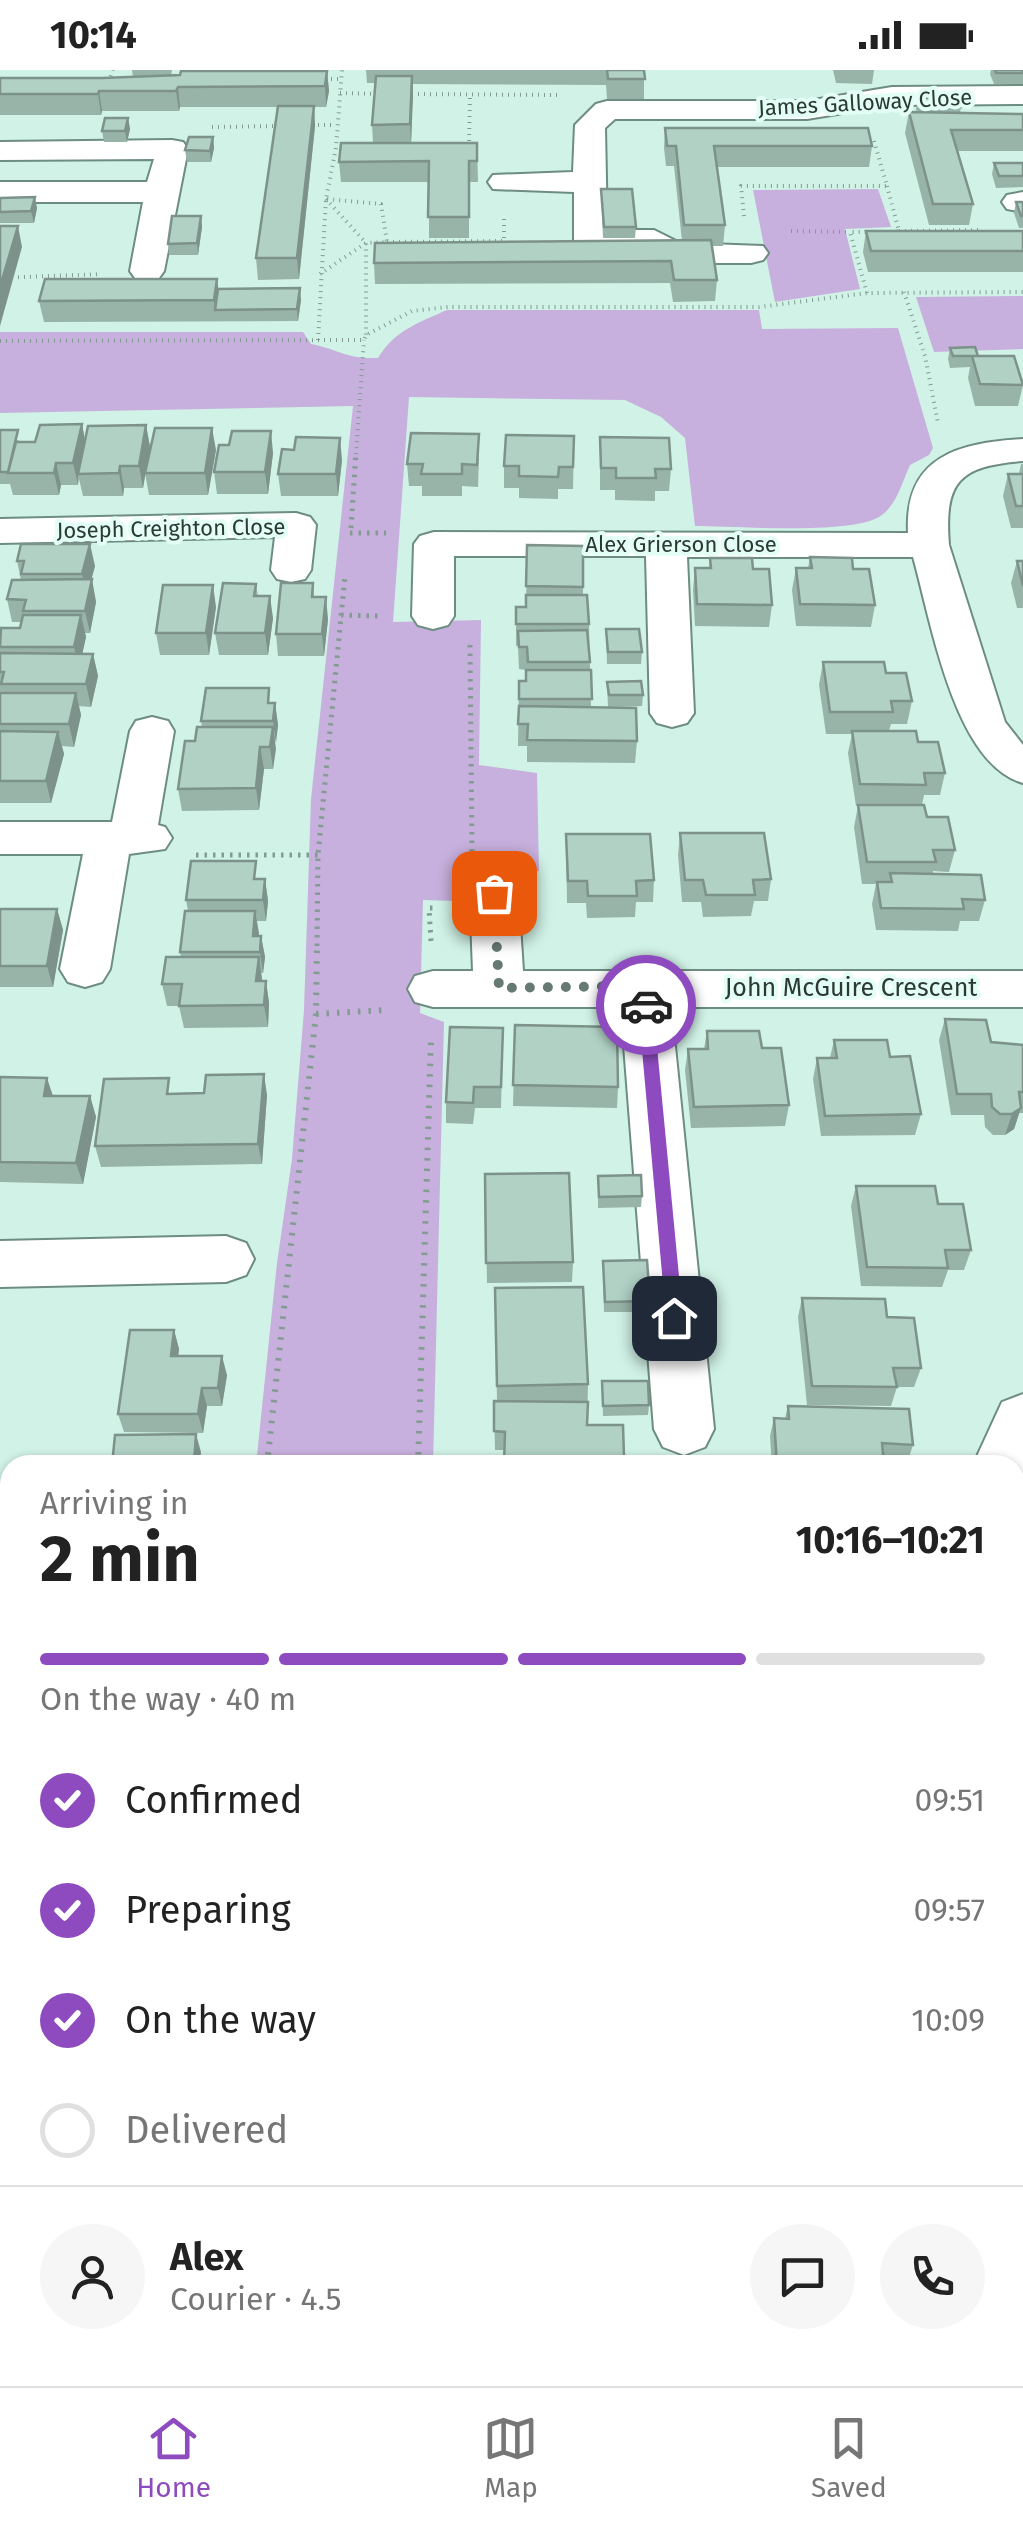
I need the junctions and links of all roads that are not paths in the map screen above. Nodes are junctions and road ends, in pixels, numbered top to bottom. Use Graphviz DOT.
graph roads {
  1 [pos="1023,95"];
  2 [pos="0,151"];
  3 [pos="504,182"];
  4 [pos="590,182"];
  5 [pos="0,192"];
  6 [pos="161,192"];
  7 [pos="748,238"];
  8 [pos="147,271"];
  9 [pos="1023,450"];
  10 [pos="0,531"];
  11 [pos="666,544"];
  12 [pos="929,545"];
  13 [pos="292,570"];
  14 [pos="433,616"];
  15 [pos="672,713"];
  16 [pos="152,731"];
  17 [pos="1023,768"];
  18 [pos="0,838"];
  19 [pos="130,838"];
  20 [pos="483,878"];
  21 [pos="85,968"];
  22 [pos="644,986"];
  23 [pos="499,988"];
  24 [pos="1023,988"];
  25 [pos="432,1008"];
  26 [pos="226,1259"];
  27 [pos="0,1264"];
  28 [pos="1023,1420"];
  29 [pos="684,1429"];
  30 [pos="1008,1455"];
  1 -- 4 [label="street, James Galloway Close"];
  2 -- 6 [label="street"];
  3 -- 4 [label="street"];
  4 -- 7 [label="street"];
  5 -- 6 [label="street"];
  6 -- 8 [label="street"];
  9 -- 12 [label="street"];
  10 -- 13 [label="street, Joseph Creighton Close"];
  11 -- 12 [label="street, Alex Grierson Close"];
  11 -- 14 [label="street, Alex Grierson Close"];
  11 -- 15 [label="street"];
  12 -- 17 [label="street"];
  16 -- 19 [label="street"];
  18 -- 19 [label="street"];
  19 -- 21 [label="street"];
  20 -- 23 [label="street"];
  22 -- 23 [label="street, John McGuire Crescent"];
  22 -- 24 [label="street, John McGuire Crescent"];
  22 -- 29 [label="street"];
  23 -- 25 [label="street, John McGuire Crescent"];
  26 -- 27 [label="street"];
  28 -- 30 [label="street"];
}
